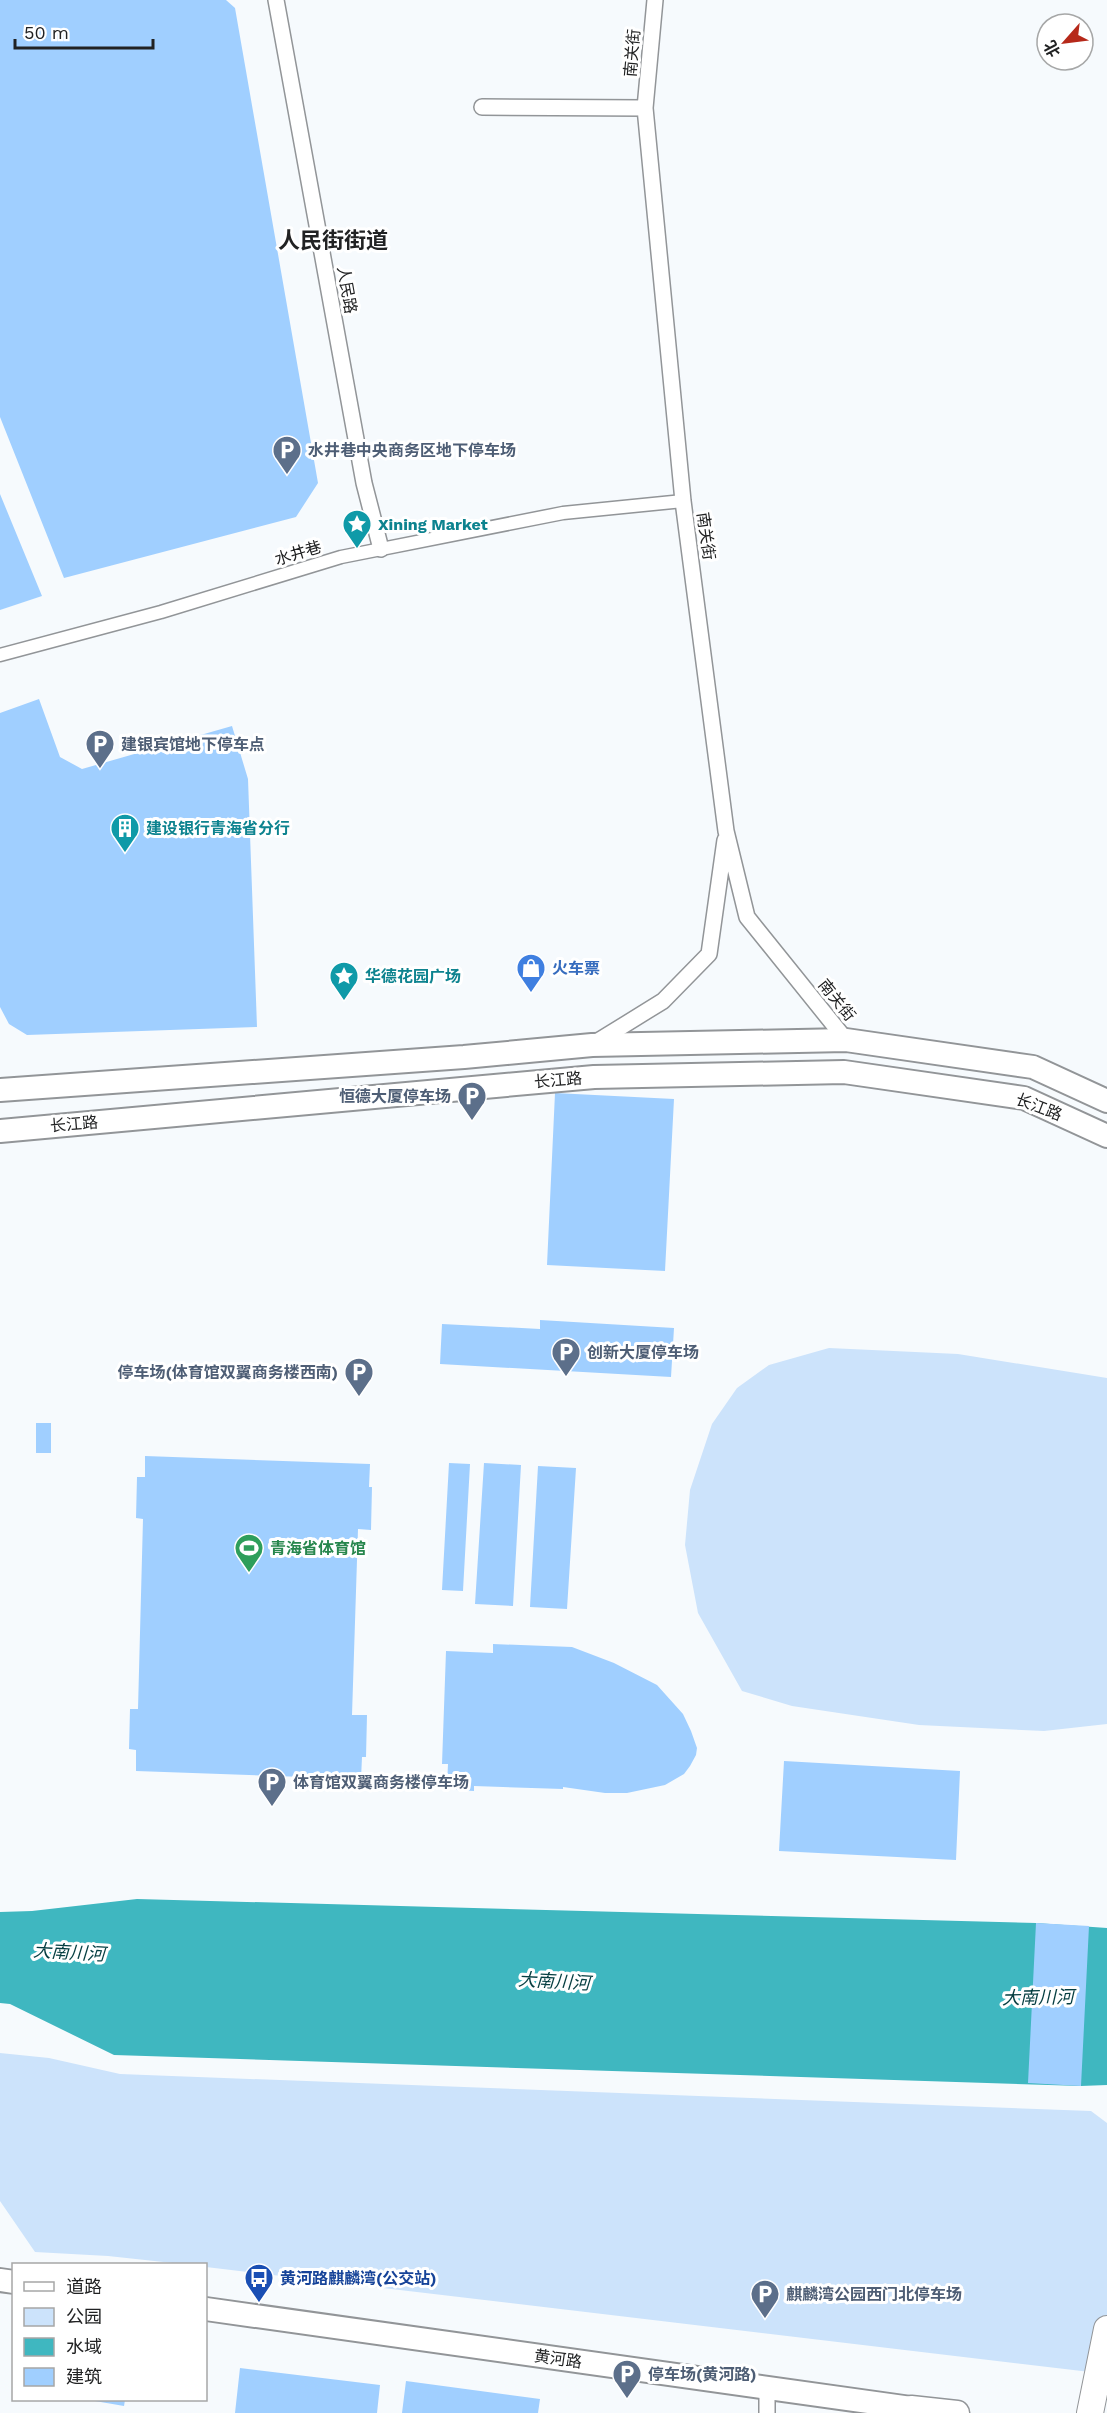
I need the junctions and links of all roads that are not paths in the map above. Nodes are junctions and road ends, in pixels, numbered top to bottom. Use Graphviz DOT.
graph roads {
  1 [pos="276,0"];
  2 [pos="655,0"];
  3 [pos="482,106"];
  4 [pos="645,108"];
  5 [pos="683,501"];
  6 [pos="381,549"];
  7 [pos="0,654"];
  8 [pos="726,831"];
  9 [pos="846,1040"];
  10 [pos="592,1045"];
  11 [pos="0,1090"];
  12 [pos="1107,1101"];
  13 [pos="0,1131"];
  14 [pos="1107,1136"];
  15 [pos="207,2309"];
  16 [pos="1107,2329"];
  17 [pos="767,2388"];
  18 [pos="918,2410"];
  19 [pos="767,2413"];
  20 [pos="957,2413"];
  21 [pos="1090,2413"];
  1 -- 6 [label="street, 人民路"];
  2 -- 4 [label="street, 南关街"];
  3 -- 4 [label="street"];
  4 -- 5 [label="street, 南关街"];
  5 -- 6 [label="street, 水井巷"];
  5 -- 8 [label="street, 南关街"];
  6 -- 7 [label="street, 水井巷"];
  8 -- 9 [label="street, 南关街"];
  8 -- 10 [label="street"];
  9 -- 10 [label="main road, 长江路"];
  9 -- 12 [label="main road, 长江路"];
  10 -- 11 [label="main road, 长江路"];
  13 -- 14 [label="main road, 长江路"];
  15 -- 17 [label="main road, 黄河路"];
  16 -- 21 [label="highway"];
  17 -- 18 [label="main road, 黄河路"];
  17 -- 19 [label="street"];
  18 -- 20 [label="main road"];
}
